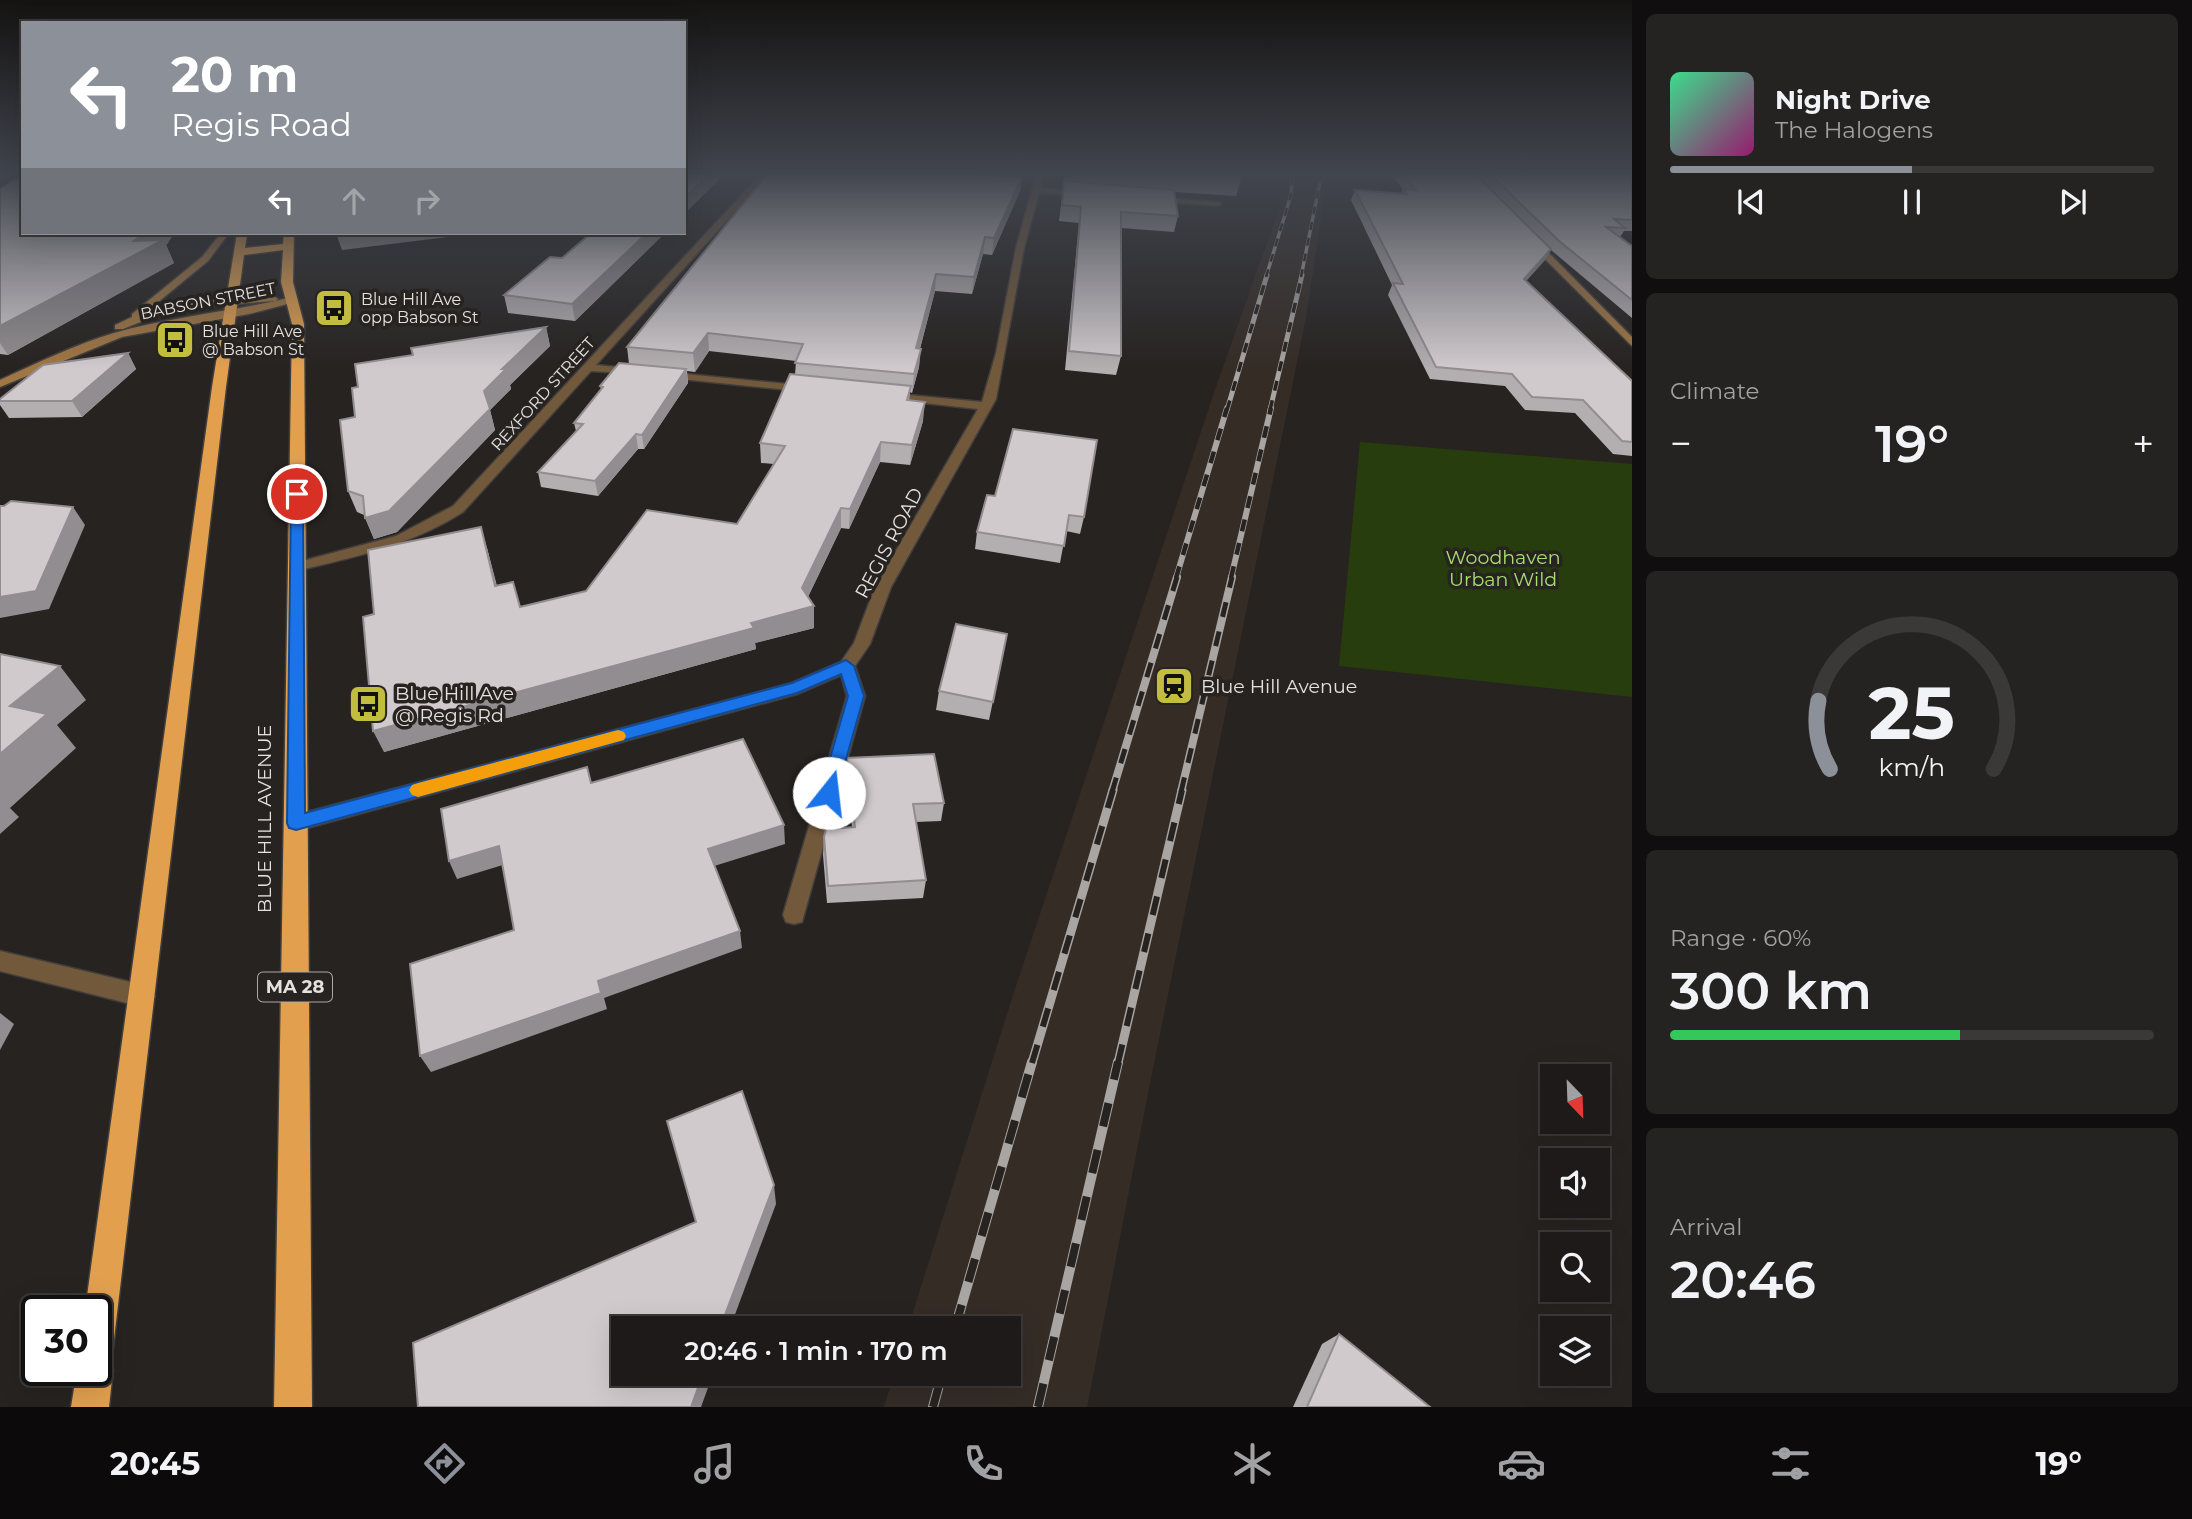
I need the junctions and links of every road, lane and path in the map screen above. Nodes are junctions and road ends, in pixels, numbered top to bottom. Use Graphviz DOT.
graph roads {
  1 [pos="221,238"];
  2 [pos="241,238"];
  3 [pos="289,238"];
  4 [pos="707,238"];
  5 [pos="1023,238"];
  6 [pos="1529,238"];
  7 [pos="289,246"];
  8 [pos="239,252"];
  9 [pos="292,300"];
  10 [pos="229,309"];
  11 [pos="127,323"];
  12 [pos="1632,343"];
  13 [pos="89,345"];
  14 [pos="588,367"];
  15 [pos="0,384"];
  16 [pos="816,389"];
  17 [pos="870,395"];
  18 [pos="986,406"];
  19 [pos="296,567"];
  20 [pos="846,666"];
  21 [pos="296,823"];
  22 [pos="794,915"];
  23 [pos="0,961"];
  24 [pos="143,996"];
  25 [pos="104,1295"];
  26 [pos="93,1386"];
  27 [pos="90,1407"];
  28 [pos="293,1407"];
  1 -- 11 [label="main road"];
  2 -- 8 [label="highway"];
  3 -- 7 [label="highway, BLUE HILL AVENUE / MA 28"];
  4 -- 14 [label="street, REXFORD STREET"];
  5 -- 18 [label="street, REGIS ROAD"];
  6 -- 12 [label="main road"];
  7 -- 8 [label="highway"];
  7 -- 9 [label="highway, BLUE HILL AVENUE / MA 28"];
  8 -- 10 [label="highway"];
  9 -- 10 [label="main road, BABSON STREET"];
  9 -- 19 [label="highway, BLUE HILL AVENUE / MA 28"];
  10 -- 11 [label="main road, BABSON STREET"];
  10 -- 13 [label="main road, BABSON STREET"];
  10 -- 24 [label="highway"];
  11 -- 13 [label="main road, BABSON STREET"];
  13 -- 15 [label="main road, BABSON STREET"];
  14 -- 16 [label="street"];
  14 -- 19 [label="street, REXFORD STREET"];
  17 -- 18 [label="street"];
  18 -- 20 [label="street, REGIS ROAD"];
  19 -- 21 [label="highway, BLUE HILL AVENUE / MA 28"];
  20 -- 21 [label="street"];
  20 -- 22 [label="street"];
  21 -- 28 [label="highway, BLUE HILL AVENUE / MA 28"];
  23 -- 24 [label="street"];
  24 -- 25 [label="highway"];
  26 -- 27 [label="highway"];
}
